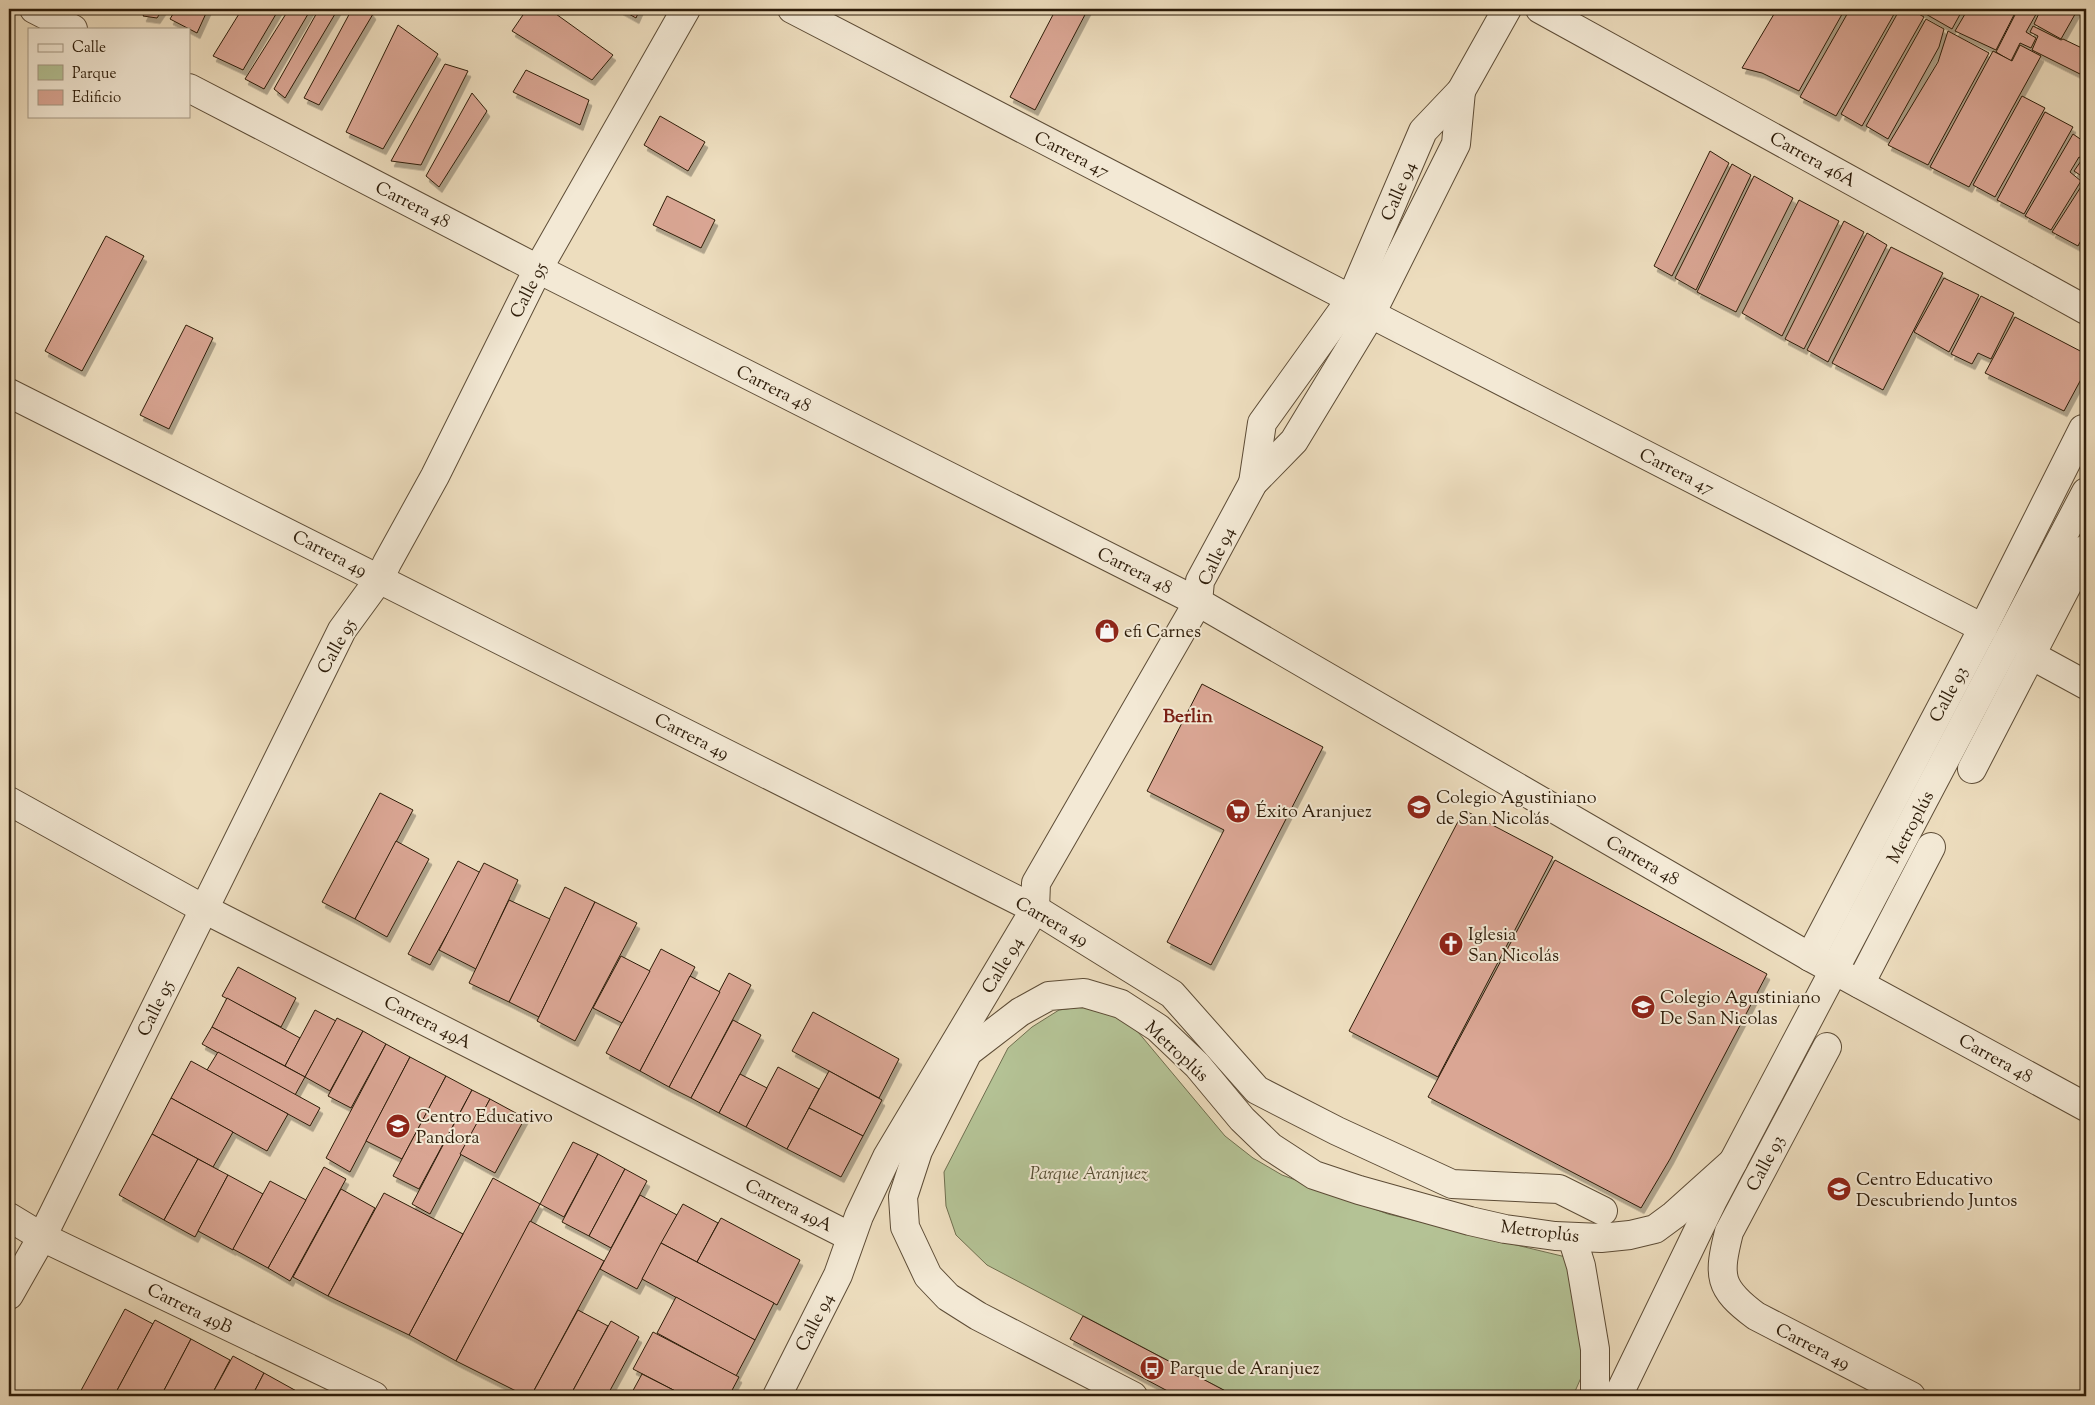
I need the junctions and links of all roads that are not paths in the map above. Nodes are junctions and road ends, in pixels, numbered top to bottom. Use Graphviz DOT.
graph roads {
  1 [pos="34,9"];
  2 [pos="686,9"];
  3 [pos="792,9"];
  4 [pos="1506,9"];
  5 [pos="1540,9"];
  6 [pos="71,28"];
  7 [pos="190,89"];
  8 [pos="538,269"];
  9 [pos="1361,306"];
  10 [pos="2086,310"];
  11 [pos="9,393"];
  12 [pos="2083,429"];
  13 [pos="1253,483"];
  14 [pos="2086,492"];
  15 [pos="2086,549"];
  16 [pos="380,578"];
  17 [pos="1198,602"];
  18 [pos="1983,628"];
  19 [pos="2031,655"];
  20 [pos="2086,685"];
  21 [pos="1972,769"];
  22 [pos="9,801"];
  23 [pos="1931,847"];
  24 [pos="204,909"];
  25 [pos="1035,909"];
  26 [pos="1810,957"];
  27 [pos="1834,970"];
  28 [pos="1860,984"];
  29 [pos="1827,1047"];
  30 [pos="2086,1107"];
  31 [pos="1733,1162"];
  32 [pos="1603,1211"];
  33 [pos="9,1217"];
  34 [pos="1572,1236"];
  35 [pos="42,1237"];
  36 [pos="851,1237"];
  37 [pos="1724,1284"];
  38 [pos="9,1296"];
  39 [pos="374,1396"];
  40 [pos="777,1396"];
  41 [pos="1133,1396"];
  42 [pos="1595,1396"];
  43 [pos="1618,1396"];
  44 [pos="1911,1396"];
  1 -- 6 [label="street"];
  2 -- 8 [label="street, Calle 95"];
  3 -- 9 [label="street, Carrera 47"];
  4 -- 9 [label="street, Calle 94"];
  5 -- 10 [label="street, Carrera 46A"];
  7 -- 8 [label="street, Carrera 48"];
  8 -- 16 [label="street, Calle 95"];
  8 -- 17 [label="street, Carrera 48"];
  9 -- 13 [label="street, Calle 94"];
  9 -- 13 [label="street, Calle 94"];
  9 -- 18 [label="street, Carrera 47"];
  11 -- 16 [label="street, Carrera 49"];
  12 -- 18 [label="street, Calle 93"];
  13 -- 17 [label="street, Calle 94"];
  14 -- 27 [label="street, Metroplús"];
  15 -- 19 [label="street"];
  16 -- 24 [label="street, Calle 95"];
  16 -- 25 [label="street, Carrera 49"];
  17 -- 25 [label="street, Calle 94"];
  17 -- 26 [label="street, Carrera 48"];
  18 -- 26 [label="street, Calle 93"];
  19 -- 20 [label="street"];
  19 -- 21 [label="street"];
  22 -- 24 [label="street, Carrera 49A"];
  23 -- 28 [label="street"];
  24 -- 35 [label="street, Calle 95"];
  24 -- 36 [label="street, Carrera 49A"];
  25 -- 32 [label="street, Carrera 49"];
  25 -- 36 [label="street, Calle 94"];
  26 -- 27 [label="street, Carrera 48"];
  27 -- 28 [label="street, Carrera 48"];
  27 -- 31 [label="street, Metroplús"];
  28 -- 30 [label="street, Carrera 48"];
  29 -- 37 [label="street, Calle 93"];
  31 -- 34 [label="street, Metroplús"];
  31 -- 43 [label="street, Metroplús"];
  33 -- 35 [label="street, Carrera 49B"];
  34 -- 41 [label="street, Metroplús"];
  34 -- 42 [label="street"];
  35 -- 38 [label="street, Calle 95"];
  35 -- 39 [label="street, Carrera 49B"];
  36 -- 40 [label="street, Calle 94"];
  37 -- 44 [label="street, Carrera 49"];
}
